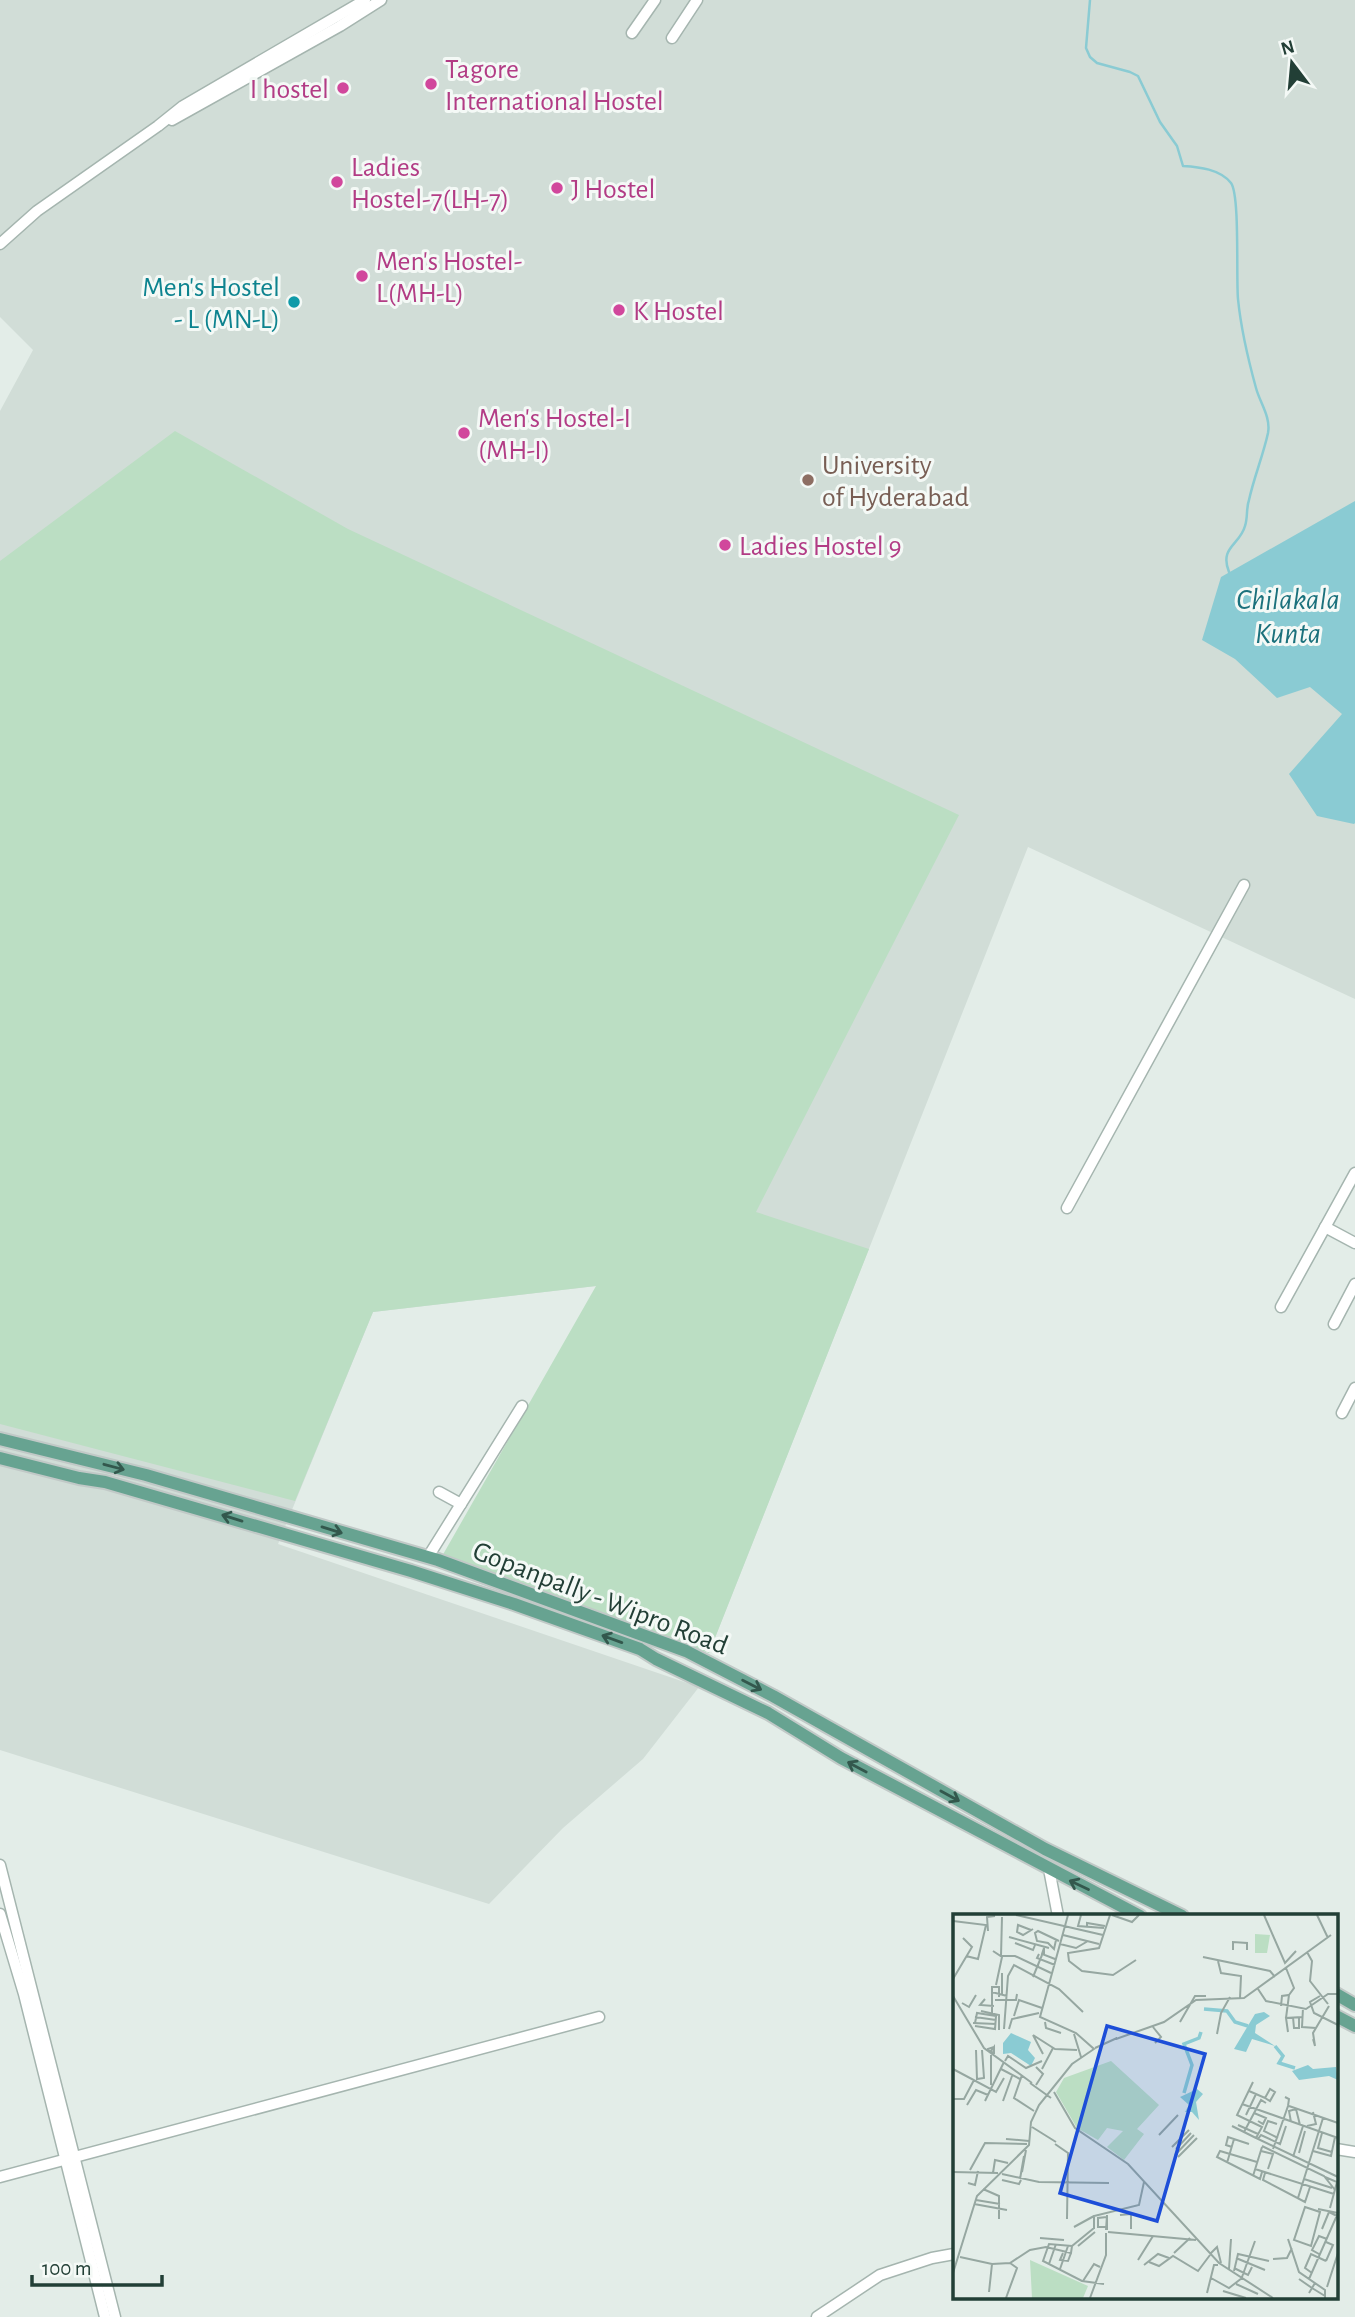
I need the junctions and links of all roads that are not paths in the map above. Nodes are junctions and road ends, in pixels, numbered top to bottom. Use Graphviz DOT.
graph roads {
  1 [pos="365,0"];
  2 [pos="382,0"];
  3 [pos="655,0"];
  4 [pos="697,0"];
  5 [pos="632,33"];
  6 [pos="672,38"];
  7 [pos="158,126"];
  8 [pos="0,244"];
  9 [pos="1244,885"];
  10 [pos="1355,1173"];
  11 [pos="1067,1208"];
  12 [pos="1325,1227"];
  13 [pos="1355,1243"];
  14 [pos="1355,1284"];
  15 [pos="1281,1307"];
  16 [pos="1334,1324"];
  17 [pos="1355,1388"];
  18 [pos="522,1406"];
  19 [pos="1342,1413"];
  20 [pos="0,1439"];
  21 [pos="0,1458"];
  22 [pos="84,1460"];
  23 [pos="79,1478"];
  24 [pos="439,1492"];
  25 [pos="461,1504"];
  26 [pos="428,1557"];
  27 [pos="664,1644"];
  28 [pos="656,1659"];
  29 [pos="0,1865"];
  30 [pos="1049,1869"];
  31 [pos="0,1914"];
  32 [pos="1058,1914"];
  33 [pos="1136,1914"];
  34 [pos="1178,1914"];
  35 [pos="1338,1995"];
  36 [pos="1355,2006"];
  37 [pos="599,2017"];
  38 [pos="1353,2024"];
  39 [pos="70,2158"];
  40 [pos="0,2177"];
  41 [pos="953,2253"];
  42 [pos="829,2313"];
  43 [pos="105,2317"];
  44 [pos="114,2317"];
  45 [pos="817,2317"];
  1 -- 7 [label="street"];
  2 -- 7 [label="street"];
  3 -- 5 [label="street"];
  4 -- 6 [label="street"];
  7 -- 8 [label="street"];
  9 -- 11 [label="street"];
  10 -- 12 [label="street"];
  12 -- 13 [label="street"];
  12 -- 15 [label="street"];
  14 -- 16 [label="street"];
  17 -- 19 [label="street"];
  18 -- 25 [label="street"];
  20 -- 22 [label="main road, Gopanpally - Wipro Road"];
  21 -- 23 [label="main road, Gopanpally - Wipro Road"];
  22 -- 23 [label="main road"];
  22 -- 26 [label="main road, Gopanpally - Wipro Road, one-way"];
  28 -- 23 [label="main road, Gopanpally - Wipro Road, one-way"];
  24 -- 25 [label="street"];
  25 -- 26 [label="street"];
  26 -- 27 [label="main road, Gopanpally - Wipro Road"];
  27 -- 28 [label="main road"];
  27 -- 34 [label="main road, Gopanpally - Wipro Road, one-way"];
  30 -- 28 [label="main road, Gopanpally - Wipro Road, one-way"];
  29 -- 39 [label="street"];
  30 -- 32 [label="street"];
  33 -- 30 [label="main road, Gopanpally - Wipro Road, one-way"];
  31 -- 39 [label="street"];
  35 -- 36 [label="main road"];
  36 -- 38 [label="main road"];
  37 -- 39 [label="street"];
  39 -- 40 [label="street"];
  39 -- 43 [label="street"];
  39 -- 44 [label="street"];
  41 -- 42 [label="street"];
  42 -- 45 [label="street"];
}
